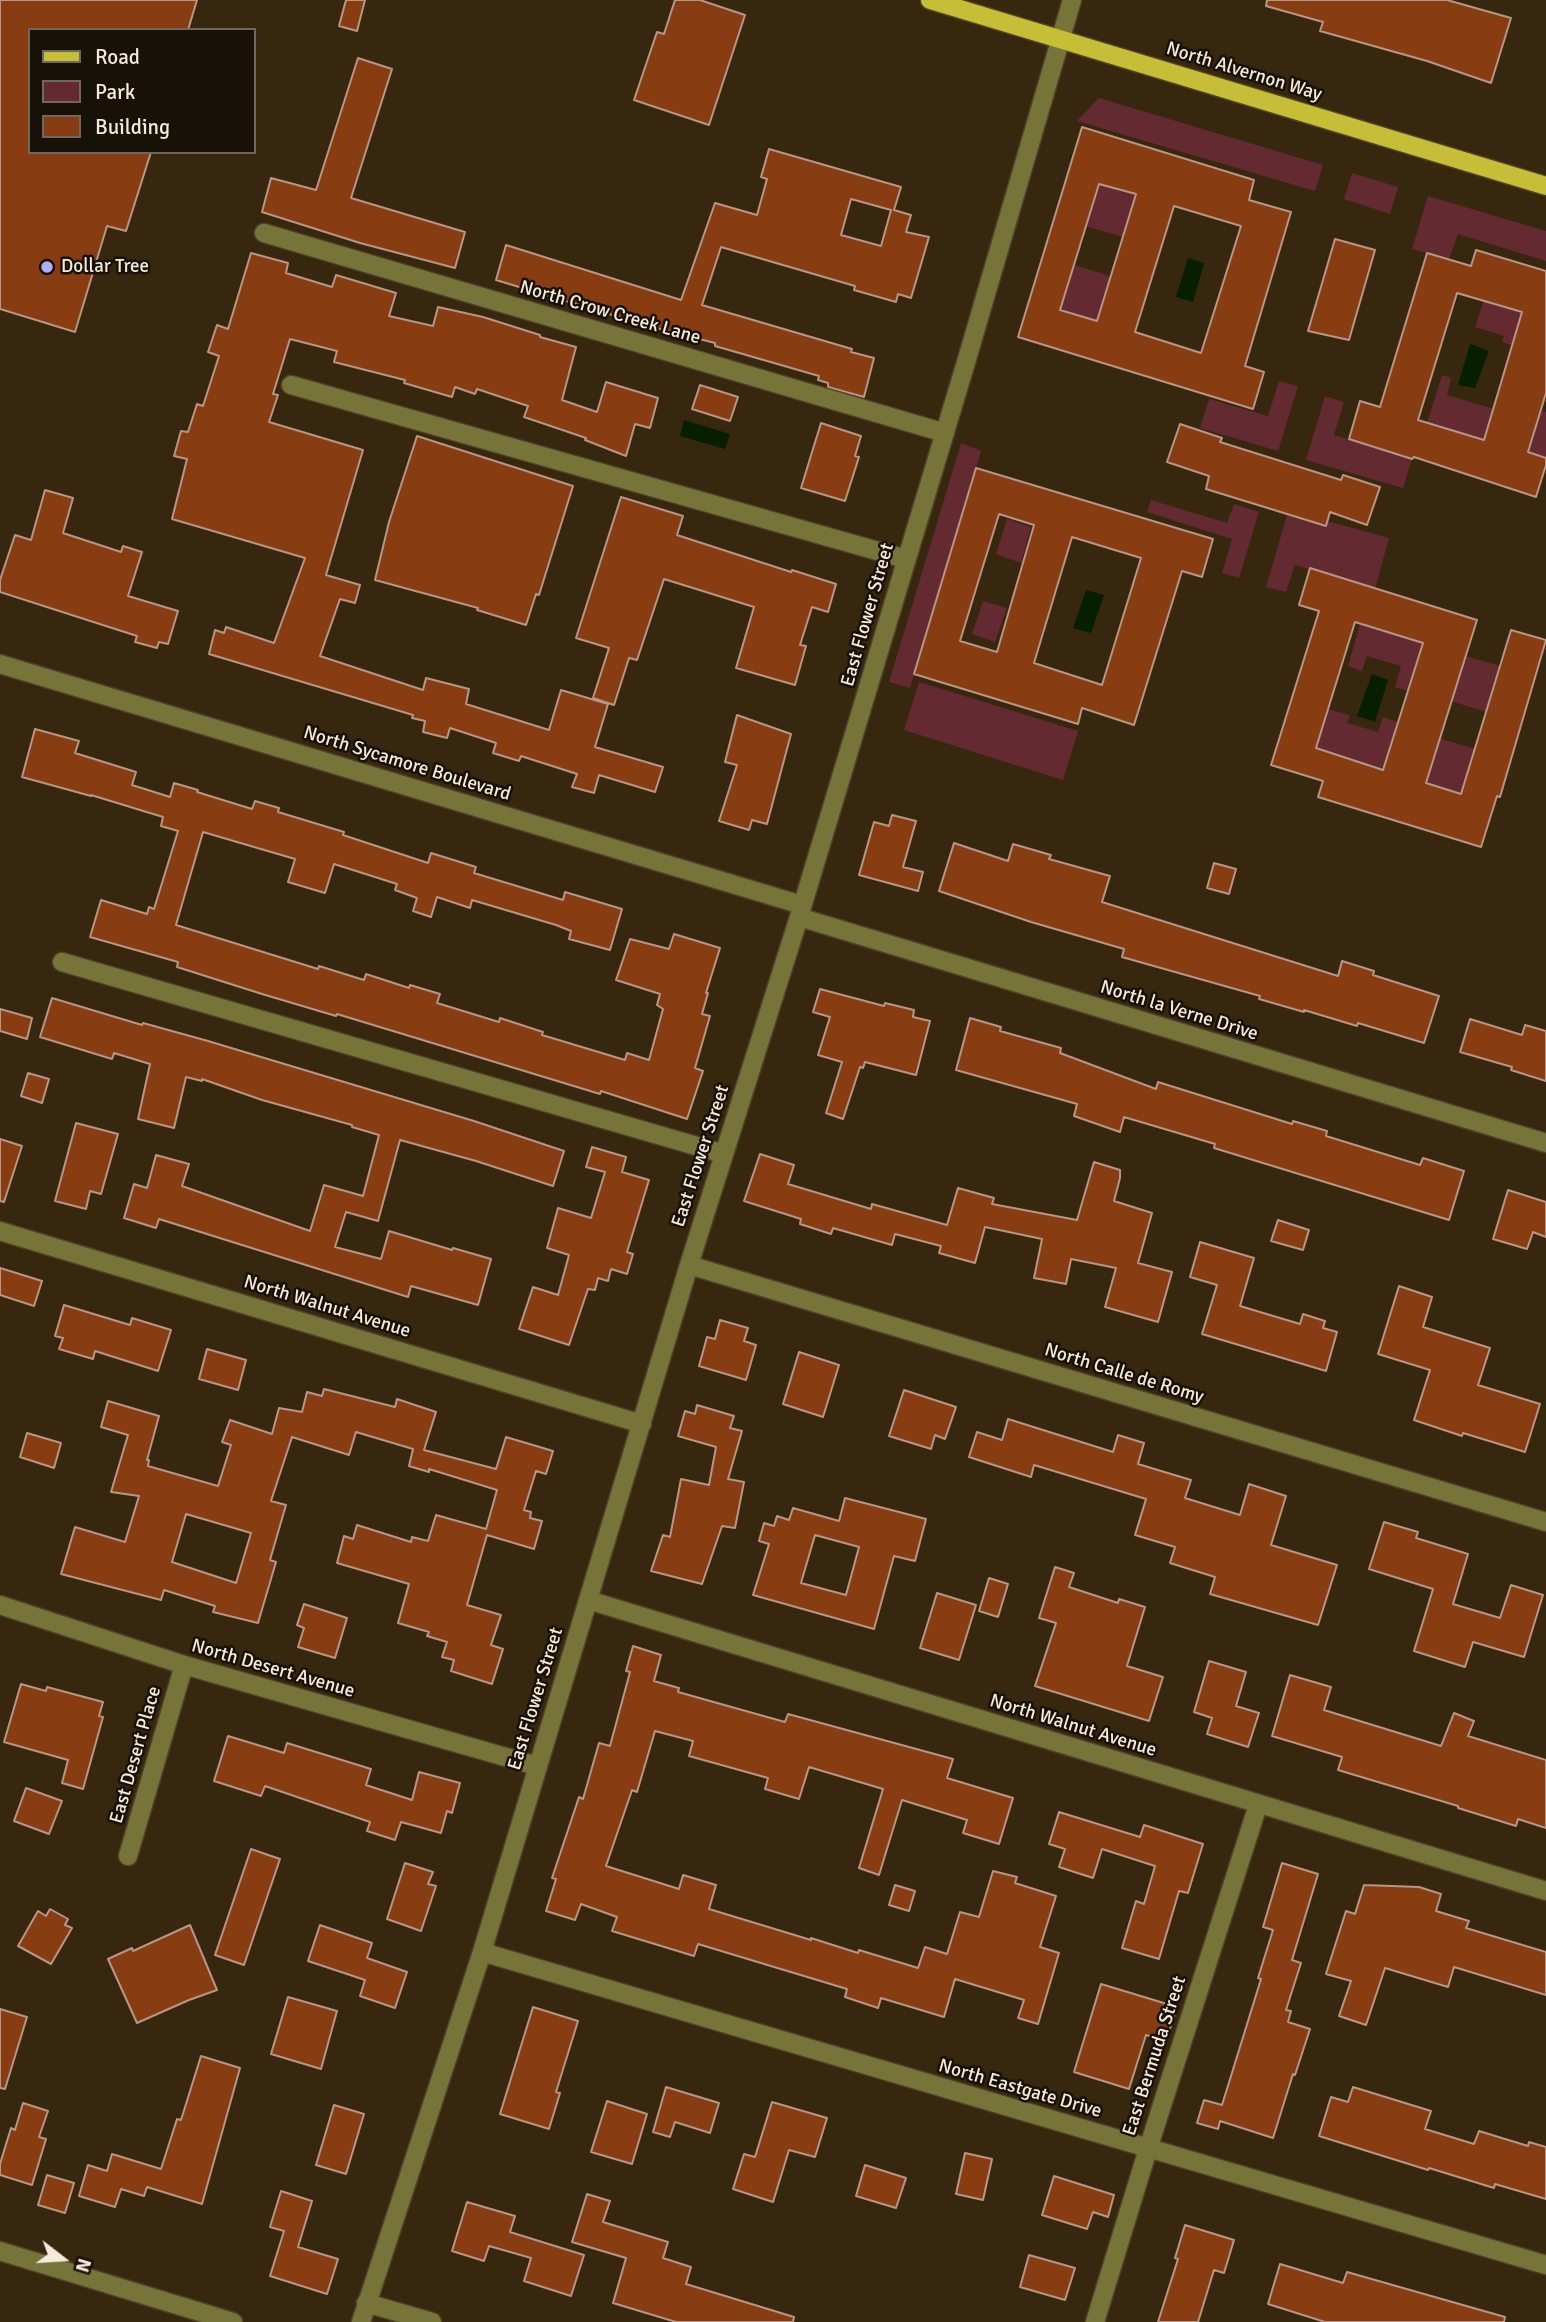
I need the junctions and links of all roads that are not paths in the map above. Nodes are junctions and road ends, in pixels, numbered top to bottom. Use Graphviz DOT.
graph roads {
  1 [pos="930,0"];
  2 [pos="1072,0"];
  3 [pos="1061,38"];
  4 [pos="1546,186"];
  5 [pos="264,233"];
  6 [pos="291,385"];
  7 [pos="945,433"];
  8 [pos="906,559"];
  9 [pos="0,664"];
  10 [pos="801,911"];
  11 [pos="62,962"];
  12 [pos="1546,1143"];
  13 [pos="724,1154"];
  14 [pos="0,1231"];
  15 [pos="689,1265"];
  16 [pos="642,1424"];
  17 [pos="1546,1522"];
  18 [pos="588,1601"];
  19 [pos="0,1605"];
  20 [pos="184,1665"];
  21 [pos="537,1766"];
  22 [pos="1258,1805"];
  23 [pos="128,1856"];
  24 [pos="1546,1891"];
  25 [pos="482,1952"];
  26 [pos="1148,2149"];
  27 [pos="0,2251"];
  28 [pos="1546,2266"];
  29 [pos="366,2303"];
  30 [pos="233,2322"];
  31 [pos="361,2322"];
  32 [pos="432,2322"];
  33 [pos="1095,2322"];
  1 -- 3 [label="main road, North Alvernon Way"];
  2 -- 3 [label="street, East Flower Street"];
  3 -- 4 [label="main road, North Alvernon Way"];
  3 -- 7 [label="street, East Flower Street"];
  5 -- 7 [label="street, North Crow Creek Lane"];
  6 -- 8 [label="street"];
  7 -- 8 [label="street, East Flower Street"];
  8 -- 10 [label="street, East Flower Street"];
  9 -- 10 [label="street, North Sycamore Boulevard"];
  10 -- 12 [label="street, North la Verne Drive"];
  10 -- 13 [label="street, East Flower Street"];
  11 -- 13 [label="street"];
  13 -- 15 [label="street, East Flower Street"];
  14 -- 16 [label="street, North Walnut Avenue"];
  15 -- 16 [label="street, East Flower Street"];
  15 -- 17 [label="street, North Calle de Romy"];
  16 -- 18 [label="street, East Flower Street"];
  18 -- 21 [label="street, East Flower Street"];
  18 -- 22 [label="street, North Walnut Avenue"];
  19 -- 20 [label="street, North Desert Avenue"];
  20 -- 21 [label="street, North Desert Avenue"];
  20 -- 23 [label="street, East Desert Place"];
  21 -- 25 [label="street, East Flower Street"];
  22 -- 24 [label="street, North Walnut Avenue"];
  22 -- 26 [label="street, East Bermuda Street"];
  25 -- 26 [label="street, North Eastgate Drive"];
  25 -- 29 [label="street, East Flower Street"];
  26 -- 28 [label="street, North Eastgate Drive"];
  26 -- 33 [label="street, East Bermuda Street"];
  27 -- 30 [label="street"];
  29 -- 31 [label="street, East Flower Street"];
  29 -- 32 [label="street"];
}
